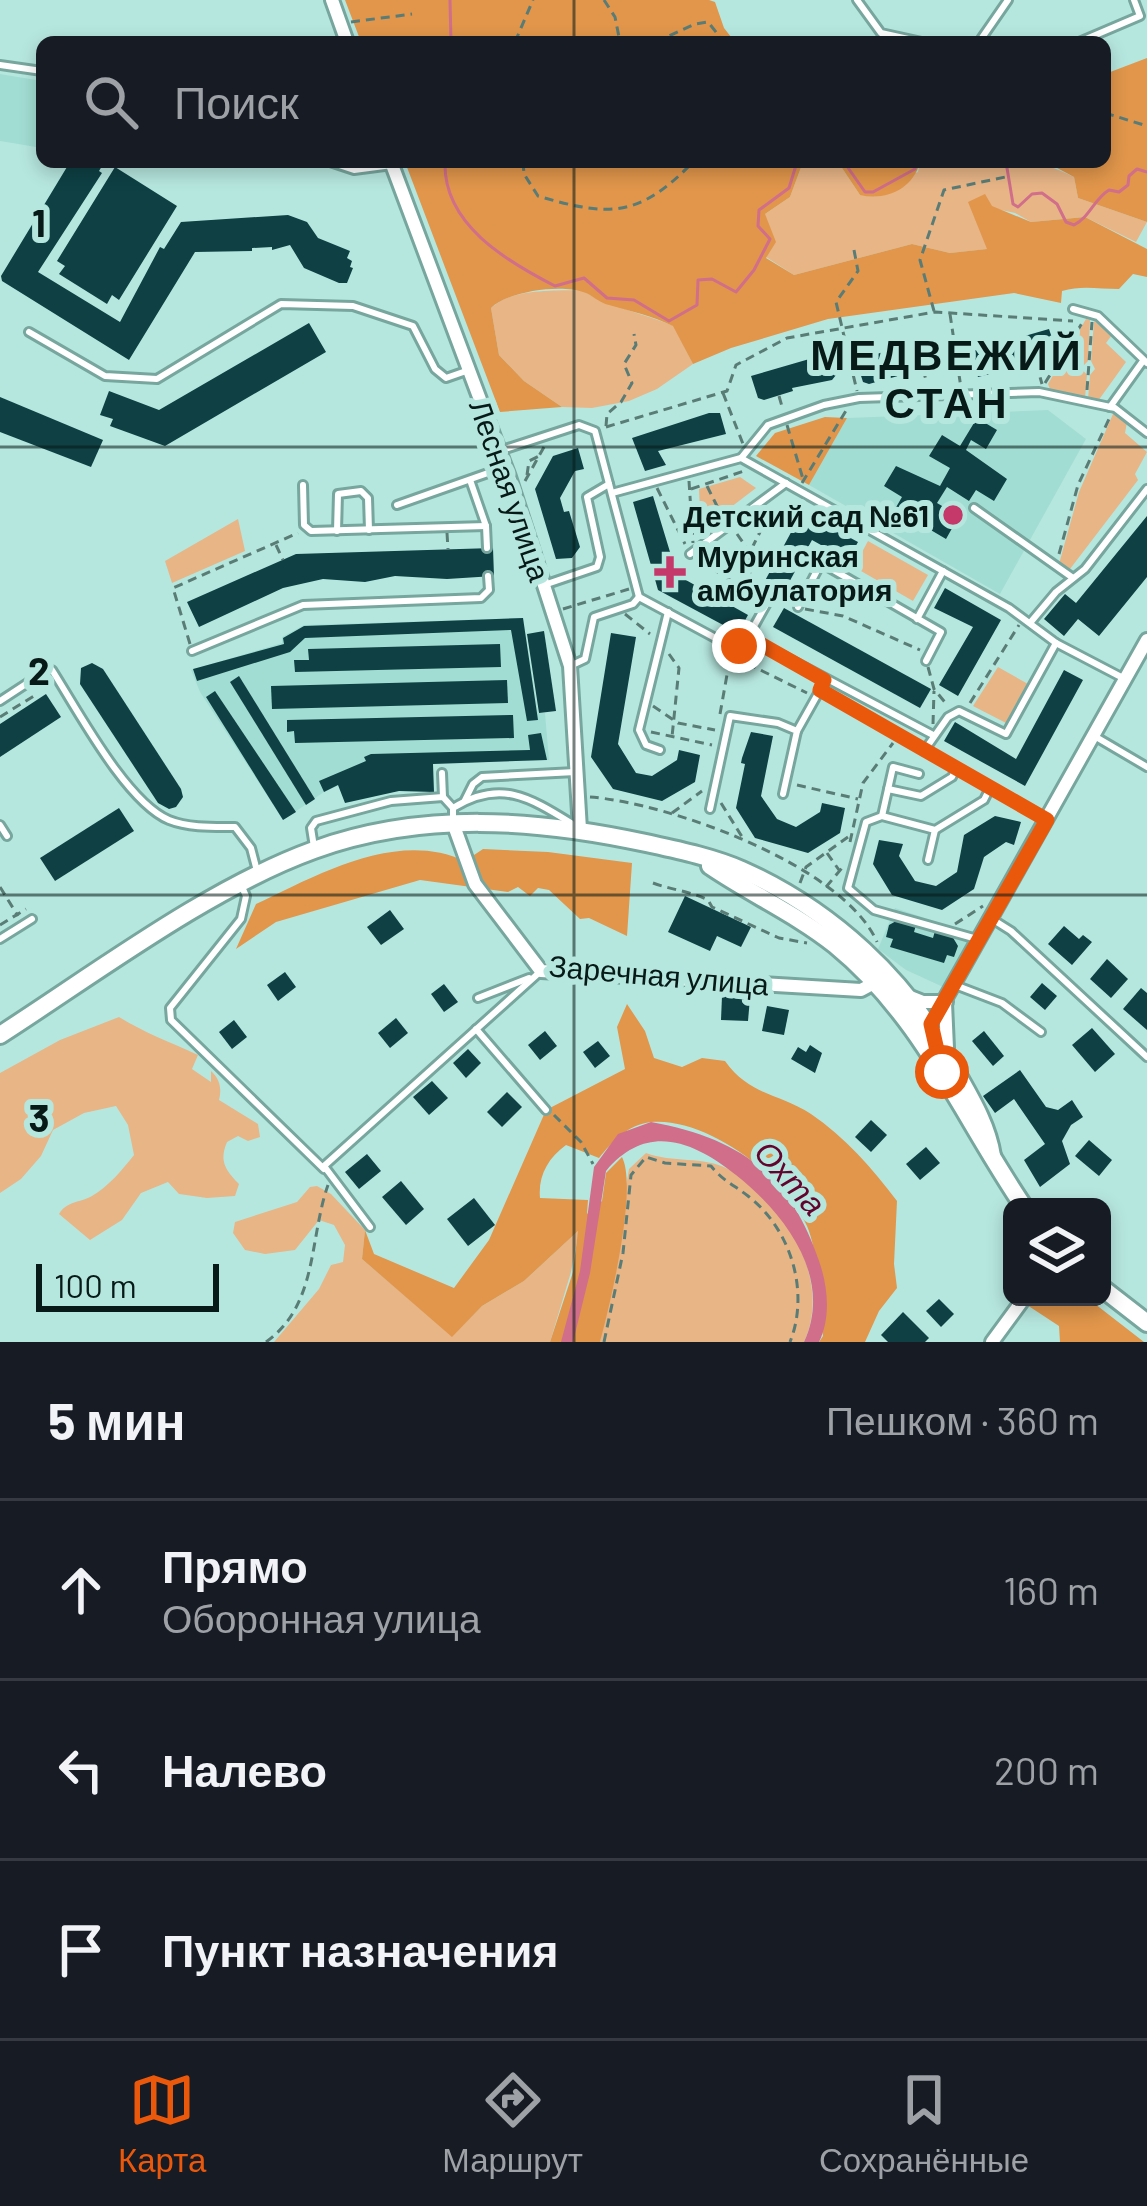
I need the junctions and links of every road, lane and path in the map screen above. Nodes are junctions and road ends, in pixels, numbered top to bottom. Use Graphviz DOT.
graph roads {
  1 [pos="332,0"];
  2 [pos="533,0"];
  3 [pos="604,0"];
  4 [pos="857,0"];
  5 [pos="1008,0"];
  6 [pos="1134,0"];
  7 [pos="412,14"];
  8 [pos="349,23"];
  9 [pos="345,36"];
  10 [pos="518,36"];
  11 [pos="619,36"];
  12 [pos="669,36"];
  13 [pos="719,36"];
  14 [pos="897,36"];
  15 [pos="983,36"];
  16 [pos="1092,36"];
  17 [pos="0,65"];
  18 [pos="36,70"];
  19 [pos="1111,115"];
  20 [pos="1147,126"];
  21 [pos="393,168"];
  22 [pos="524,168"];
  23 [pos="685,168"];
  24 [pos="1006,177"];
  25 [pos="854,250"];
  26 [pos="1073,308"];
  27 [pos="935,313"];
  28 [pos="1088,313"];
  29 [pos="950,314"];
  30 [pos="842,328"];
  31 [pos="29,332"];
  32 [pos="634,334"];
  33 [pos="1145,362"];
  34 [pos="1036,363"];
  35 [pos="922,369"];
  36 [pos="469,370"];
  37 [pos="1041,389"];
  38 [pos="722,392"];
  39 [pos="778,396"];
  40 [pos="962,396"];
  41 [pos="931,397"];
  42 [pos="856,398"];
  43 [pos="1086,402"];
  44 [pos="1113,408"];
  45 [pos="785,418"];
  46 [pos="606,428"];
  47 [pos="596,431"];
  48 [pos="1147,433"];
  49 [pos="551,434"];
  50 [pos="748,449"];
  51 [pos="500,451"];
  52 [pos="745,460"];
  53 [pos="505,467"];
  54 [pos="688,472"];
  55 [pos="470,480"];
  56 [pos="804,481"];
  57 [pos="654,482"];
  58 [pos="786,483"];
  59 [pos="706,484"];
  60 [pos="303,485"];
  61 [pos="522,488"];
  62 [pos="610,488"];
  63 [pos="1147,489"];
  64 [pos="689,490"];
  65 [pos="798,490"];
  66 [pos="776,492"];
  67 [pos="397,505"];
  68 [pos="974,508"];
  69 [pos="720,511"];
  70 [pos="691,514"];
  71 [pos="730,525"];
  72 [pos="486,526"];
  73 [pos="447,527"];
  74 [pos="307,530"];
  75 [pos="369,530"];
  76 [pos="337,531"];
  77 [pos="275,543"];
  78 [pos="487,548"];
  79 [pos="448,549"];
  80 [pos="692,552"];
  81 [pos="750,552"];
  82 [pos="283,560"];
  83 [pos="1057,567"];
  84 [pos="712,568"];
  85 [pos="943,571"];
  86 [pos="488,576"];
  87 [pos="1073,578"];
  88 [pos="544,585"];
  89 [pos="636,587"];
  90 [pos="751,595"];
  91 [pos="639,597"];
  92 [pos="767,603"];
  93 [pos="798,608"];
  94 [pos="562,609"];
  95 [pos="668,613"];
  96 [pos="917,619"];
  97 [pos="1027,621"];
  98 [pos="748,637"];
  99 [pos="1147,640"];
  100 [pos="1056,643"];
  101 [pos="192,651"];
  102 [pos="731,651"];
  103 [pos="928,658"];
  104 [pos="570,666"];
  105 [pos="52,670"];
  106 [pos="1123,678"];
  107 [pos="824,680"];
  108 [pos="29,682"];
  109 [pos="934,689"];
  110 [pos="37,694"];
  111 [pos="818,694"];
  112 [pos="0,701"];
  113 [pos="644,704"];
  114 [pos="953,712"];
  115 [pos="964,712"];
  116 [pos="0,717"];
  117 [pos="695,726"];
  118 [pos="639,730"];
  119 [pos="717,730"];
  120 [pos="797,731"];
  121 [pos="933,735"];
  122 [pos="1093,735"];
  123 [pos="692,741"];
  124 [pos="894,742"];
  125 [pos="660,750"];
  126 [pos="924,751"];
  127 [pos="1147,766"];
  128 [pos="956,769"];
  129 [pos="574,772"];
  130 [pos="442,773"];
  131 [pos="919,774"];
  132 [pos="785,783"];
  133 [pos="990,788"];
  134 [pos="888,789"];
  135 [pos="711,790"];
  136 [pos="782,794"];
  137 [pos="442,796"];
  138 [pos="577,796"];
  139 [pos="860,800"];
  140 [pos="465,801"];
  141 [pos="710,809"];
  142 [pos="671,814"];
  143 [pos="453,815"];
  144 [pos="882,816"];
  145 [pos="1047,820"];
  146 [pos="0,825"];
  147 [pos="580,829"];
  148 [pos="935,830"];
  149 [pos="852,835"];
  150 [pos="7,836"];
  151 [pos="746,842"];
  152 [pos="314,850"];
  153 [pos="848,850"];
  154 [pos="827,852"];
  155 [pos="693,855"];
  156 [pos="779,857"];
  157 [pos="928,860"];
  158 [pos="805,871"];
  159 [pos="777,872"];
  160 [pos="258,875"];
  161 [pos="653,883"];
  162 [pos="240,884"];
  163 [pos="799,884"];
  164 [pos="0,887"];
  165 [pos="826,887"];
  166 [pos="989,902"];
  167 [pos="26,909"];
  168 [pos="17,914"];
  169 [pos="32,919"];
  170 [pos="992,919"];
  171 [pos="23,924"];
  172 [pos="0,925"];
  173 [pos="946,930"];
  174 [pos="0,939"];
  175 [pos="980,941"];
  176 [pos="808,943"];
  177 [pos="884,958"];
  178 [pos="536,974"];
  179 [pos="874,983"];
  180 [pos="955,985"];
  181 [pos="478,998"];
  182 [pos="946,1002"];
  183 [pos="905,1004"];
  184 [pos="931,1024"];
  185 [pos="476,1029"];
  186 [pos="1041,1033"];
  187 [pos="0,1035"];
  188 [pos="1147,1057"];
  189 [pos="946,1066"];
  190 [pos="546,1110"];
  191 [pos="593,1164"];
  192 [pos="324,1169"];
  193 [pos="331,1178"];
  194 [pos="1018,1198"];
  195 [pos="370,1227"];
  196 [pos="1111,1296"];
  197 [pos="1018,1306"];
  198 [pos="1147,1323"];
  199 [pos="266,1342"];
  200 [pos="604,1342"];
  201 [pos="790,1342"];
  202 [pos="992,1342"];
  1 -- 9 [label="street"];
  2 -- 10 [label="path"];
  3 -- 11 [label="path"];
  4 -- 14 [label="lane"];
  5 -- 15 [label="lane"];
  6 -- 16 [label="lane"];
  7 -- 8 [label="path"];
  12 -- 13 [label="path"];
  17 -- 18 [label="lane"];
  19 -- 20 [label="path"];
  21 -- 36 [label="street, Лесная улица"];
  22 -- 23 [label="path"];
  24 -- 27 [label="path"];
  25 -- 30 [label="path"];
  26 -- 28 [label="lane"];
  27 -- 29 [label="path"];
  27 -- 30 [label="path"];
  28 -- 29 [label="path"];
  28 -- 33 [label="lane"];
  28 -- 37 [label="path"];
  28 -- 43 [label="path"];
  29 -- 40 [label="path"];
  30 -- 38 [label="path"];
  30 -- 42 [label="path"];
  31 -- 36 [label="lane"];
  32 -- 46 [label="path"];
  33 -- 44 [label="lane"];
  34 -- 37 [label="path"];
  35 -- 41 [label="path"];
  36 -- 51 [label="street, Лесная улица"];
  37 -- 40 [label="lane"];
  37 -- 43 [label="lane"];
  38 -- 46 [label="path"];
  38 -- 50 [label="path"];
  39 -- 45 [label="path"];
  40 -- 41 [label="lane"];
  41 -- 42 [label="lane"];
  42 -- 45 [label="lane"];
  42 -- 56 [label="path"];
  43 -- 44 [label="lane"];
  44 -- 48 [label="lane"];
  44 -- 83 [label="path"];
  45 -- 50 [label="lane"];
  45 -- 56 [label="path"];
  46 -- 47 [label="path"];
  47 -- 49 [label="lane"];
  47 -- 62 [label="lane"];
  49 -- 51 [label="lane"];
  49 -- 61 [label="path"];
  50 -- 52 [label="lane"];
  51 -- 53 [label="street, Лесная улица"];
  52 -- 54 [label="lane"];
  52 -- 58 [label="lane"];
  52 -- 59 [label="path"];
  53 -- 55 [label="lane"];
  53 -- 88 [label="street, Лесная улица"];
  54 -- 57 [label="lane"];
  54 -- 64 [label="path"];
  55 -- 67 [label="lane"];
  55 -- 72 [label="lane"];
  56 -- 65 [label="path"];
  57 -- 62 [label="lane"];
  57 -- 80 [label="path"];
  58 -- 65 [label="lane"];
  58 -- 66 [label="lane"];
  59 -- 64 [label="path"];
  59 -- 69 [label="path"];
  60 -- 74 [label="lane"];
  62 -- 88 [label="lane"];
  62 -- 89 [label="lane"];
  63 -- 87 [label="lane"];
  64 -- 70 [label="path"];
  65 -- 85 [label="lane"];
  66 -- 71 [label="lane"];
  66 -- 81 [label="path"];
  68 -- 83 [label="lane"];
  69 -- 70 [label="path"];
  69 -- 71 [label="path"];
  70 -- 80 [label="path"];
  71 -- 80 [label="lane"];
  71 -- 81 [label="path"];
  72 -- 73 [label="lane"];
  72 -- 78 [label="lane"];
  73 -- 75 [label="lane"];
  73 -- 79 [label="path"];
  74 -- 76 [label="lane"];
  74 -- 77 [label="path"];
  75 -- 76 [label="lane"];
  75 -- 76 [label="lane"];
  77 -- 82 [label="path"];
  77 -- 101 [label="path"];
  80 -- 84 [label="path"];
  81 -- 84 [label="path"];
  81 -- 90 [label="path"];
  83 -- 87 [label="lane"];
  84 -- 90 [label="path"];
  85 -- 96 [label="lane"];
  85 -- 97 [label="lane"];
  86 -- 101 [label="lane"];
  87 -- 97 [label="lane"];
  88 -- 104 [label="street, Лесная улица"];
  89 -- 91 [label="lane"];
  89 -- 94 [label="path"];
  90 -- 92 [label="path"];
  91 -- 95 [label="lane"];
  91 -- 104 [label="lane"];
  92 -- 98 [label="lane"];
  93 -- 96 [label="lane"];
  93 -- 103 [label="path"];
  95 -- 102 [label="lane"];
  95 -- 113 [label="lane"];
  96 -- 103 [label="lane"];
  97 -- 100 [label="lane"];
  97 -- 115 [label="path"];
  98 -- 102 [label="lane"];
  98 -- 107 [label="lane"];
  99 -- 106 [label="street"];
  100 -- 106 [label="lane"];
  100 -- 115 [label="lane"];
  102 -- 111 [label="path"];
  102 -- 119 [label="path"];
  103 -- 109 [label="path"];
  104 -- 129 [label="street, Лесная улица"];
  105 -- 160 [label="lane"];
  106 -- 122 [label="street"];
  107 -- 111 [label="lane"];
  107 -- 121 [label="lane"];
  108 -- 112 [label="lane"];
  109 -- 114 [label="path"];
  109 -- 121 [label="path"];
  110 -- 116 [label="path"];
  111 -- 120 [label="lane"];
  111 -- 126 [label="lane"];
  113 -- 117 [label="path"];
  113 -- 118 [label="lane"];
  114 -- 115 [label="lane"];
  114 -- 121 [label="lane"];
  117 -- 119 [label="path"];
  117 -- 123 [label="path"];
  118 -- 123 [label="path"];
  118 -- 125 [label="lane"];
  119 -- 123 [label="path"];
  120 -- 132 [label="lane"];
  120 -- 135 [label="lane"];
  121 -- 126 [label="lane"];
  122 -- 127 [label="lane"];
  122 -- 145 [label="street"];
  124 -- 139 [label="path"];
  126 -- 128 [label="lane"];
  128 -- 133 [label="lane"];
  128 -- 134 [label="lane"];
  129 -- 138 [label="street, Лесная улица"];
  129 -- 140 [label="lane"];
  130 -- 137 [label="lane"];
  131 -- 134 [label="lane"];
  132 -- 136 [label="lane"];
  132 -- 139 [label="path"];
  133 -- 145 [label="lane"];
  133 -- 148 [label="lane"];
  134 -- 144 [label="lane"];
  135 -- 141 [label="lane"];
  135 -- 142 [label="path"];
  135 -- 151 [label="path"];
  137 -- 143 [label="lane"];
  137 -- 152 [label="lane"];
  138 -- 142 [label="path"];
  138 -- 147 [label="street, Лесная улица"];
  139 -- 149 [label="path"];
  140 -- 143 [label="lane"];
  140 -- 147 [label="lane"];
  142 -- 151 [label="path"];
  143 -- 147 [label="main road"];
  143 -- 152 [label="main road"];
  143 -- 178 [label="street, Заречная улица"];
  144 -- 148 [label="lane"];
  144 -- 173 [label="lane"];
  145 -- 170 [label="street"];
  146 -- 150 [label="lane"];
  147 -- 155 [label="main road"];
  148 -- 157 [label="lane"];
  149 -- 153 [label="path"];
  149 -- 154 [label="path"];
  151 -- 156 [label="path"];
  152 -- 160 [label="main road"];
  154 -- 158 [label="path"];
  154 -- 165 [label="path"];
  155 -- 179 [label="main road"];
  155 -- 183 [label="main road"];
  156 -- 158 [label="path"];
  156 -- 159 [label="path"];
  158 -- 163 [label="path"];
  158 -- 165 [label="path"];
  160 -- 162 [label="main road"];
  161 -- 176 [label="path"];
  162 -- 187 [label="main road"];
  162 -- 192 [label="lane"];
  164 -- 168 [label="path"];
  165 -- 177 [label="path"];
  166 -- 173 [label="path"];
  167 -- 168 [label="path"];
  168 -- 171 [label="path"];
  168 -- 172 [label="path"];
  169 -- 171 [label="lane"];
  170 -- 175 [label="street"];
  170 -- 188 [label="lane"];
  171 -- 174 [label="lane"];
  173 -- 175 [label="lane"];
  175 -- 180 [label="street"];
  178 -- 179 [label="street, Заречная улица"];
  178 -- 181 [label="lane"];
  178 -- 185 [label="lane"];
  179 -- 183 [label="main road"];
  180 -- 182 [label="street"];
  180 -- 186 [label="lane"];
  182 -- 183 [label="street"];
  182 -- 184 [label="street"];
  182 -- 189 [label="street"];
  183 -- 184 [label="main road"];
  183 -- 189 [label="main road"];
  184 -- 189 [label="main road"];
  185 -- 190 [label="lane"];
  185 -- 192 [label="lane"];
  189 -- 194 [label="main road"];
  190 -- 191 [label="path"];
  192 -- 193 [label="lane"];
  193 -- 195 [label="lane"];
  193 -- 199 [label="path"];
  196 -- 198 [label="main road"];
  197 -- 202 [label="street"];
  200 -- 201 [label="path"];
}
